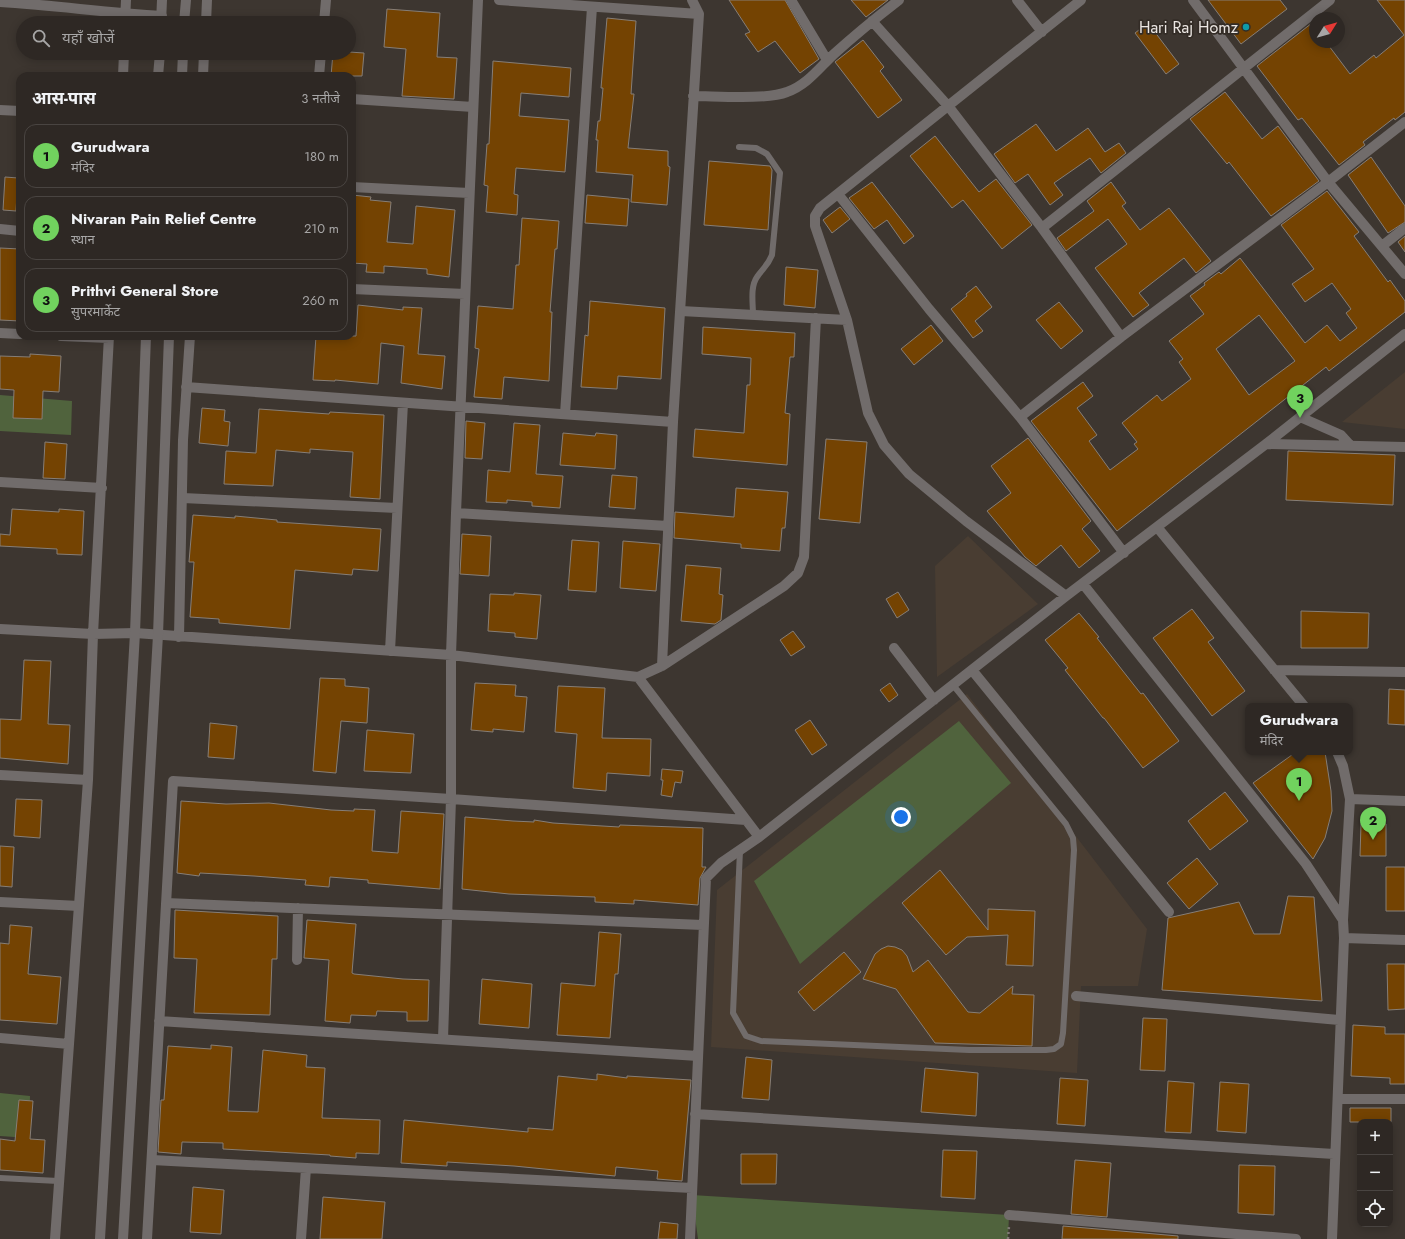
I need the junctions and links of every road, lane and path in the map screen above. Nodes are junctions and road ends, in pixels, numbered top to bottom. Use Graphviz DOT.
graph roads {
  1 [pos="126,0"];
  2 [pos="162,0"];
  3 [pos="186,0"];
  4 [pos="207,0"];
  5 [pos="326,0"];
  6 [pos="478,0"];
  7 [pos="499,0"];
  8 [pos="692,0"];
  9 [pos="791,0"];
  10 [pos="900,0"];
  11 [pos="1017,0"];
  12 [pos="1081,0"];
  13 [pos="1193,0"];
  14 [pos="1330,0"];
  15 [pos="0,2"];
  16 [pos="47,2"];
  17 [pos="560,2"];
  18 [pos="605,4"];
  19 [pos="592,7"];
  20 [pos="699,14"];
  21 [pos="111,16"];
  22 [pos="125,16"];
  23 [pos="161,16"];
  24 [pos="185,16"];
  25 [pos="206,16"];
  26 [pos="325,16"];
  27 [pos="872,21"];
  28 [pos="1042,32"];
  29 [pos="123,60"];
  30 [pos="159,60"];
  31 [pos="183,60"];
  32 [pos="204,60"];
  33 [pos="320,60"];
  34 [pos="827,60"];
  35 [pos="1243,67"];
  36 [pos="122,72"];
  37 [pos="158,72"];
  38 [pos="182,72"];
  39 [pos="203,72"];
  40 [pos="319,72"];
  41 [pos="693,96"];
  42 [pos="356,99"];
  43 [pos="473,107"];
  44 [pos="949,107"];
  45 [pos="0,110"];
  46 [pos="16,111"];
  47 [pos="1405,122"];
  48 [pos="739,147"];
  49 [pos="1328,182"];
  50 [pos="356,187"];
  51 [pos="469,193"];
  52 [pos="838,194"];
  53 [pos="1042,228"];
  54 [pos="1405,228"];
  55 [pos="0,229"];
  56 [pos="16,231"];
  57 [pos="1382,246"];
  58 [pos="1405,274"];
  59 [pos="356,289"];
  60 [pos="465,294"];
  61 [pos="681,311"];
  62 [pos="753,315"];
  63 [pos="816,318"];
  64 [pos="847,320"];
  65 [pos="0,333"];
  66 [pos="16,334"];
  67 [pos="1405,334"];
  68 [pos="1121,336"];
  69 [pos="109,340"];
  70 [pos="146,340"];
  71 [pos="169,340"];
  72 [pos="190,340"];
  73 [pos="186,387"];
  74 [pos="403,403"];
  75 [pos="460,407"];
  76 [pos="565,414"];
  77 [pos="1020,417"];
  78 [pos="1300,417"];
  79 [pos="673,422"];
  80 [pos="1266,444"];
  81 [pos="1351,446"];
  82 [pos="1405,447"];
  83 [pos="0,482"];
  84 [pos="102,488"];
  85 [pos="183,498"];
  86 [pos="397,508"];
  87 [pos="456,513"];
  88 [pos="668,526"];
  89 [pos="1157,527"];
  90 [pos="1124,553"];
  91 [pos="1083,584"];
  92 [pos="1066,596"];
  93 [pos="0,628"];
  94 [pos="135,633"];
  95 [pos="93,634"];
  96 [pos="158,635"];
  97 [pos="179,637"];
  98 [pos="894,648"];
  99 [pos="390,651"];
  100 [pos="451,655"];
  101 [pos="662,666"];
  102 [pos="972,670"];
  103 [pos="1274,670"];
  104 [pos="1405,672"];
  105 [pos="638,677"];
  106 [pos="953,685"];
  107 [pos="934,700"];
  108 [pos="1302,703"];
  109 [pos="1338,755"];
  110 [pos="0,775"];
  111 [pos="88,780"];
  112 [pos="451,799"];
  113 [pos="1350,799"];
  114 [pos="1405,801"];
  115 [pos="746,820"];
  116 [pos="759,837"];
  117 [pos="740,850"];
  118 [pos="0,902"];
  119 [pos="166,902"];
  120 [pos="79,906"];
  121 [pos="298,908"];
  122 [pos="1169,912"];
  123 [pos="447,914"];
  124 [pos="1342,920"];
  125 [pos="703,925"];
  126 [pos="1344,938"];
  127 [pos="1405,940"];
  128 [pos="297,960"];
  129 [pos="1071,996"];
  130 [pos="159,1020"];
  131 [pos="1340,1020"];
  132 [pos="0,1038"];
  133 [pos="443,1039"];
  134 [pos="69,1044"];
  135 [pos="698,1056"];
  136 [pos="1338,1099"];
  137 [pos="1405,1099"];
  138 [pos="695,1114"];
  139 [pos="1334,1154"];
  140 [pos="152,1160"];
  141 [pos="306,1168"];
  142 [pos="0,1178"];
  143 [pos="58,1181"];
  144 [pos="692,1188"];
  145 [pos="1009,1215"];
  146 [pos="55,1239"];
  147 [pos="100,1239"];
  148 [pos="123,1239"];
  149 [pos="147,1239"];
  150 [pos="301,1239"];
  151 [pos="690,1239"];
  152 [pos="1296,1239"];
  153 [pos="1332,1239"];
  1 -- 22 [label="street"];
  2 -- 23 [label="street"];
  3 -- 24 [label="street"];
  4 -- 25 [label="street"];
  5 -- 26 [label="street"];
  6 -- 43 [label="street"];
  7 -- 17 [label="street"];
  8 -- 20 [label="street"];
  9 -- 34 [label="street"];
  10 -- 27 [label="street"];
  11 -- 28 [label="street"];
  12 -- 28 [label="street"];
  13 -- 35 [label="street"];
  14 -- 35 [label="street"];
  15 -- 16 [label="street"];
  16 -- 21 [label="street"];
  17 -- 19 [label="street"];
  18 -- 19 [label="street"];
  18 -- 20 [label="street"];
  19 -- 76 [label="street"];
  20 -- 41 [label="street"];
  27 -- 34 [label="street"];
  27 -- 44 [label="street"];
  28 -- 44 [label="street"];
  29 -- 36 [label="street"];
  30 -- 37 [label="street"];
  31 -- 38 [label="street"];
  32 -- 39 [label="street"];
  33 -- 40 [label="street"];
  34 -- 41 [label="street"];
  35 -- 49 [label="street"];
  35 -- 53 [label="street"];
  41 -- 61 [label="street"];
  42 -- 43 [label="street"];
  43 -- 51 [label="street"];
  44 -- 52 [label="street"];
  44 -- 53 [label="street"];
  45 -- 46 [label="street"];
  47 -- 49 [label="street"];
  48 -- 62 [label="lane"];
  49 -- 57 [label="street"];
  49 -- 68 [label="street"];
  50 -- 51 [label="street"];
  51 -- 60 [label="street"];
  52 -- 64 [label="street"];
  52 -- 77 [label="street"];
  53 -- 68 [label="street"];
  54 -- 57 [label="street"];
  55 -- 56 [label="street"];
  57 -- 58 [label="street"];
  59 -- 60 [label="street"];
  60 -- 75 [label="street"];
  61 -- 62 [label="street"];
  61 -- 79 [label="street"];
  62 -- 63 [label="street"];
  63 -- 64 [label="street"];
  63 -- 101 [label="street"];
  64 -- 92 [label="street"];
  65 -- 66 [label="street"];
  67 -- 78 [label="street"];
  68 -- 77 [label="street"];
  69 -- 84 [label="street"];
  70 -- 94 [label="street"];
  71 -- 96 [label="street"];
  72 -- 73 [label="street"];
  73 -- 74 [label="street"];
  73 -- 85 [label="street"];
  74 -- 75 [label="street"];
  74 -- 86 [label="street"];
  75 -- 76 [label="street"];
  75 -- 87 [label="street"];
  76 -- 79 [label="street"];
  77 -- 90 [label="street"];
  78 -- 80 [label="street"];
  78 -- 81 [label="street"];
  79 -- 88 [label="street"];
  80 -- 81 [label="street"];
  80 -- 89 [label="street"];
  81 -- 82 [label="street"];
  83 -- 84 [label="street"];
  84 -- 95 [label="street"];
  85 -- 86 [label="street"];
  85 -- 97 [label="street"];
  86 -- 99 [label="street"];
  87 -- 88 [label="street"];
  87 -- 100 [label="street"];
  88 -- 101 [label="street"];
  89 -- 90 [label="street"];
  89 -- 103 [label="street"];
  90 -- 91 [label="street"];
  91 -- 92 [label="street"];
  91 -- 124 [label="street"];
  92 -- 102 [label="street"];
  93 -- 95 [label="street"];
  94 -- 95 [label="street"];
  94 -- 96 [label="street"];
  94 -- 147 [label="street"];
  95 -- 111 [label="street"];
  96 -- 97 [label="street"];
  96 -- 148 [label="street"];
  97 -- 99 [label="street"];
  98 -- 107 [label="street"];
  99 -- 100 [label="street"];
  100 -- 105 [label="street"];
  100 -- 112 [label="street"];
  101 -- 105 [label="street"];
  102 -- 106 [label="street"];
  102 -- 122 [label="street"];
  103 -- 104 [label="street"];
  103 -- 108 [label="street"];
  105 -- 115 [label="street"];
  106 -- 107 [label="street"];
  106 -- 129 [label="lane"];
  107 -- 116 [label="street"];
  109 -- 113 [label="street"];
  110 -- 111 [label="street"];
  111 -- 120 [label="street"];
  112 -- 115 [label="street"];
  112 -- 119 [label="street"];
  112 -- 123 [label="street"];
  113 -- 114 [label="street"];
  113 -- 124 [label="street"];
  115 -- 116 [label="street"];
  116 -- 117 [label="street"];
  117 -- 125 [label="street"];
  117 -- 129 [label="lane"];
  118 -- 120 [label="street"];
  119 -- 121 [label="street"];
  119 -- 130 [label="street"];
  120 -- 134 [label="street"];
  121 -- 123 [label="street"];
  121 -- 128 [label="street"];
  123 -- 125 [label="street"];
  123 -- 133 [label="street"];
  124 -- 126 [label="street"];
  125 -- 135 [label="street"];
  126 -- 127 [label="street"];
  126 -- 131 [label="street"];
  129 -- 131 [label="street"];
  130 -- 133 [label="street"];
  130 -- 140 [label="street"];
  131 -- 136 [label="street"];
  132 -- 134 [label="street"];
  133 -- 135 [label="street"];
  134 -- 143 [label="street"];
  135 -- 138 [label="street"];
  136 -- 137 [label="street"];
  136 -- 139 [label="street"];
  138 -- 139 [label="street"];
  138 -- 144 [label="street"];
  139 -- 153 [label="street"];
  140 -- 141 [label="street"];
  140 -- 149 [label="street"];
  141 -- 144 [label="street"];
  141 -- 150 [label="street"];
  142 -- 143 [label="lane"];
  143 -- 146 [label="street"];
  144 -- 151 [label="street"];
  145 -- 152 [label="street"];
}
